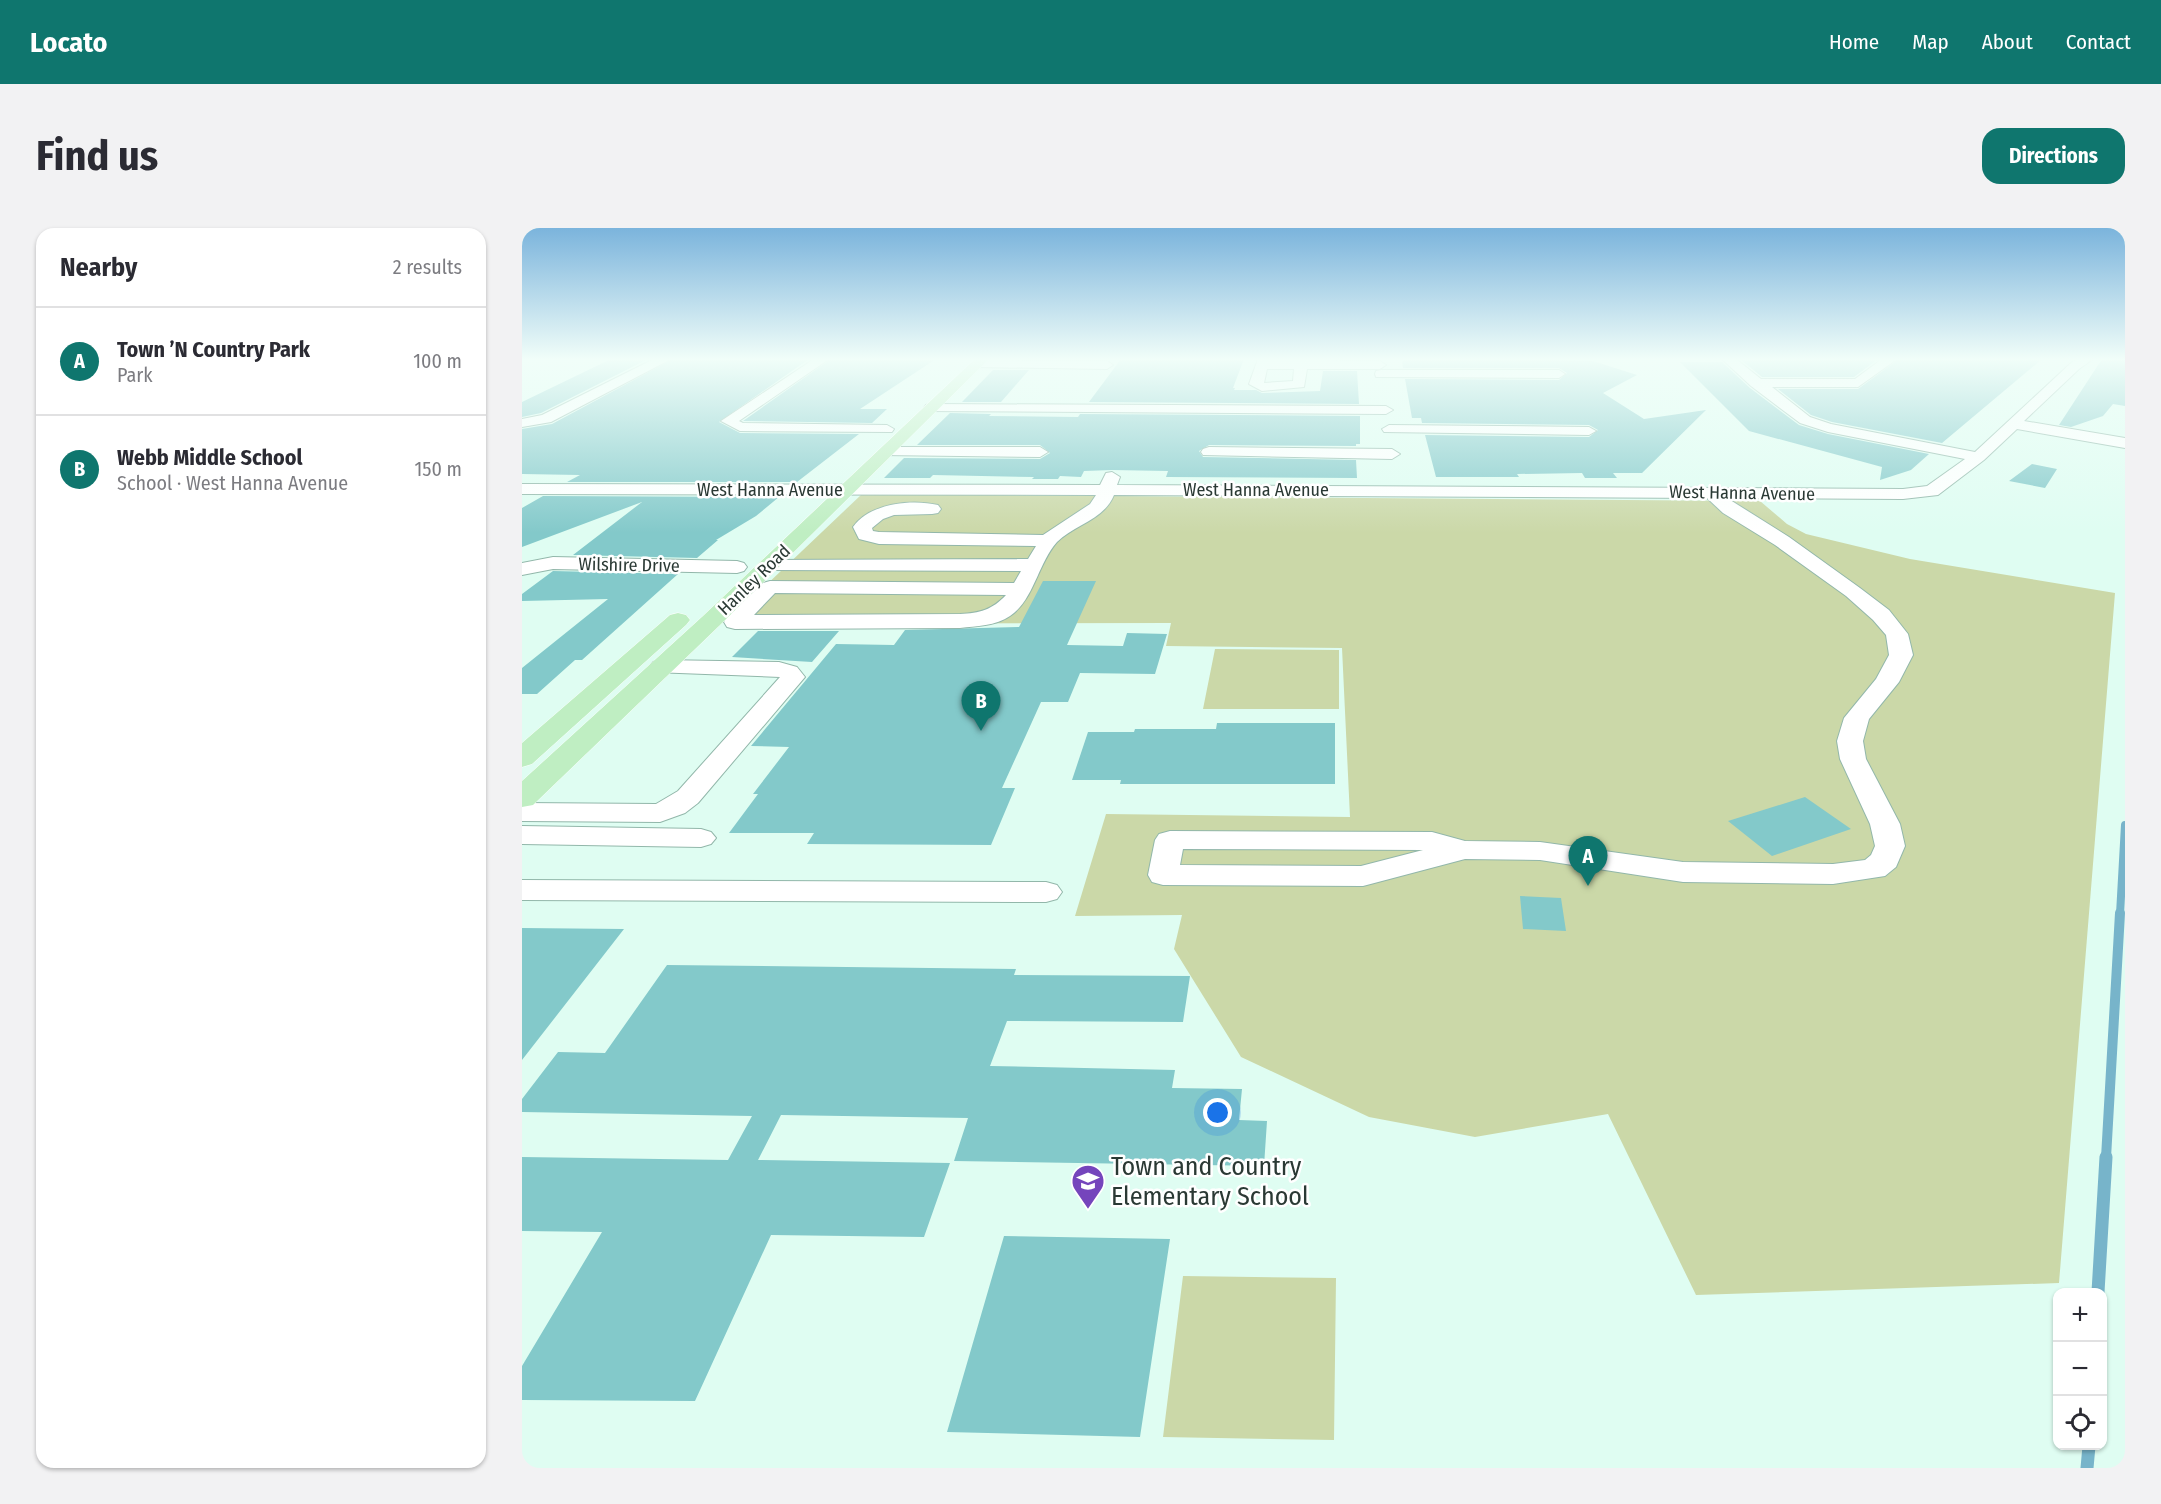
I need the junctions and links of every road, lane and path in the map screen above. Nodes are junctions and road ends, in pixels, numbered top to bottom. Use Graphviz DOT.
graph roads {
  1 [pos="550,417"];
  2 [pos="734,417"];
  3 [pos="901,417"];
  4 [pos="922,417"];
  5 [pos="1387,417"];
  6 [pos="1801,417"];
  7 [pos="2022,417"];
  8 [pos="895,422"];
  9 [pos="522,423"];
  10 [pos="2014,424"];
  11 [pos="1389,429"];
  12 [pos="1589,431"];
  13 [pos="2125,443"];
  14 [pos="888,452"];
  15 [pos="1040,452"];
  16 [pos="1209,452"];
  17 [pos="1978,457"];
  18 [pos="1400,462"];
  19 [pos="522,489"];
  20 [pos="821,490"];
  21 [pos="848,490"];
  22 [pos="1106,490"];
  23 [pos="1387,491"];
  24 [pos="1407,491"];
  25 [pos="1552,491"];
  26 [pos="1720,501"];
  27 [pos="955,509"];
  28 [pos="1060,509"];
  29 [pos="1094,509"];
  30 [pos="1049,541"];
  31 [pos="771,564"];
  32 [pos="1035,565"];
  33 [pos="737,567"];
  34 [pos="522,570"];
  35 [pos="1020,589"];
  36 [pos="661,667"];
  37 [pos="601,689"];
  38 [pos="559,725"];
  39 [pos="522,758"];
  40 [pos="522,772"];
  41 [pos="522,798"];
  42 [pos="522,812"];
  43 [pos="522,835"];
  44 [pos="701,838"];
  45 [pos="1465,850"];
  46 [pos="1046,892"];
  47 [pos="524,893"];
  1 -- 9 [label="street"];
  2 -- 8 [label="street"];
  3 -- 8 [label="main road, Hanley Road"];
  4 -- 14 [label="main road, Hanley Road"];
  5 -- 11 [label="street"];
  6 -- 17 [label="street"];
  7 -- 10 [label="street, West Hanna Avenue"];
  8 -- 20 [label="main road, Hanley Road"];
  10 -- 13 [label="street"];
  10 -- 17 [label="street, West Hanna Avenue"];
  11 -- 12 [label="street"];
  11 -- 18 [label="street"];
  14 -- 15 [label="street"];
  14 -- 21 [label="main road, Hanley Road"];
  16 -- 18 [label="street"];
  17 -- 26 [label="street, West Hanna Avenue"];
  18 -- 23 [label="street"];
  18 -- 24 [label="street"];
  19 -- 20 [label="street, West Hanna Avenue"];
  20 -- 21 [label="street, West Hanna Avenue"];
  20 -- 33 [label="main road, Hanley Road"];
  21 -- 22 [label="street, West Hanna Avenue"];
  21 -- 31 [label="main road, Hanley Road"];
  22 -- 23 [label="street, West Hanna Avenue"];
  22 -- 29 [label="street"];
  23 -- 24 [label="street, West Hanna Avenue"];
  24 -- 25 [label="street, West Hanna Avenue"];
  25 -- 26 [label="street, West Hanna Avenue"];
  25 -- 26 [label="street"];
  26 -- 45 [label="street"];
  27 -- 30 [label="street"];
  28 -- 29 [label="street"];
  29 -- 30 [label="street"];
  30 -- 32 [label="street"];
  31 -- 32 [label="street"];
  31 -- 36 [label="main road, Hanley Road"];
  32 -- 35 [label="street"];
  33 -- 34 [label="street, Wilshire Drive"];
  33 -- 37 [label="main road, Hanley Road"];
  35 -- 35 [label="street"];
  36 -- 37 [label="main road"];
  36 -- 41 [label="main road, Hanley Road"];
  36 -- 42 [label="street"];
  37 -- 38 [label="main road, Hanley Road"];
  38 -- 39 [label="main road, Hanley Road"];
  38 -- 40 [label="main road"];
  43 -- 44 [label="street"];
  45 -- 45 [label="street"];
  46 -- 47 [label="street"];
}
